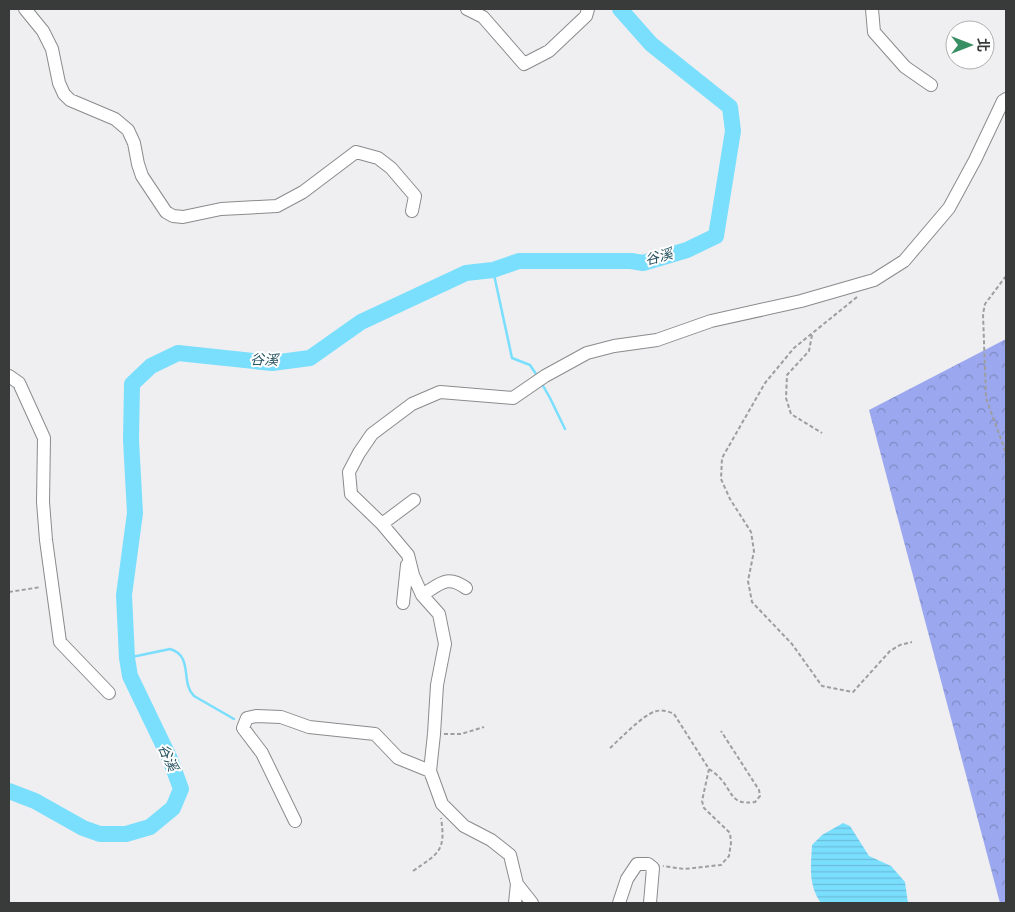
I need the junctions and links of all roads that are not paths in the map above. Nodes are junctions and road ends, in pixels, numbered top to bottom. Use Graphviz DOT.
graph roads {
  1 [pos="25,9"];
  2 [pos="467,9"];
  3 [pos="588,9"];
  4 [pos="872,9"];
  5 [pos="931,85"];
  6 [pos="1006,99"];
  7 [pos="412,211"];
  8 [pos="9,376"];
  9 [pos="414,500"];
  10 [pos="382,524"];
  11 [pos="408,555"];
  12 [pos="466,588"];
  13 [pos="422,595"];
  14 [pos="403,603"];
  15 [pos="109,693"];
  16 [pos="430,771"];
  17 [pos="295,821"];
  18 [pos="517,884"];
  19 [pos="515,903"];
  20 [pos="532,903"];
  21 [pos="619,903"];
  22 [pos="650,903"];
  1 -- 7 [label="lane"];
  2 -- 3 [label="lane"];
  4 -- 5 [label="lane"];
  6 -- 10 [label="lane"];
  8 -- 15 [label="lane"];
  9 -- 10 [label="lane"];
  10 -- 11 [label="lane"];
  11 -- 13 [label="lane"];
  11 -- 14 [label="lane"];
  12 -- 13 [label="lane"];
  13 -- 16 [label="lane"];
  16 -- 17 [label="lane"];
  16 -- 18 [label="lane"];
  18 -- 19 [label="lane"];
  18 -- 20 [label="lane"];
  21 -- 22 [label="lane"];
}
